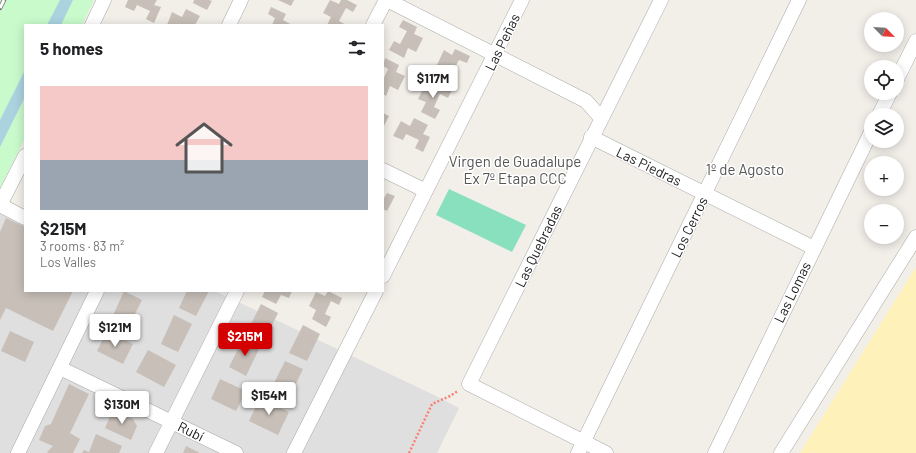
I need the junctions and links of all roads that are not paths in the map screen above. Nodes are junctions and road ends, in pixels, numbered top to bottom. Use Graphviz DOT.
graph roads {
  1 [pos="104,0"];
  2 [pos="242,0"];
  3 [pos="387,0"];
  4 [pos="522,0"];
  5 [pos="661,0"];
  6 [pos="800,0"];
  7 [pos="95,24"];
  8 [pos="230,24"];
  9 [pos="374,24"];
  10 [pos="916,41"];
  11 [pos="495,55"];
  12 [pos="904,65"];
  13 [pos="601,118"];
  14 [pos="591,138"];
  15 [pos="864,146"];
  16 [pos="24,158"];
  17 [pos="384,170"];
  18 [pos="426,191"];
  19 [pos="705,193"];
  20 [pos="0,205"];
  21 [pos="24,217"];
  22 [pos="916,237"];
  23 [pos="814,248"];
  24 [pos="384,274"];
  25 [pos="97,292"];
  26 [pos="237,292"];
  27 [pos="375,292"];
  28 [pos="60,368"];
  29 [pos="172,422"];
  30 [pos="581,447"];
  31 [pos="18,453"];
  32 [pos="156,453"];
  33 [pos="236,453"];
  34 [pos="294,453"];
  35 [pos="606,453"];
  36 [pos="715,453"];
  37 [pos="781,453"];
  1 -- 7 [label="street"];
  2 -- 8 [label="street"];
  3 -- 9 [label="street"];
  3 -- 11 [label="street"];
  4 -- 11 [label="street, Las Peñas"];
  5 -- 13 [label="street, Las Quebradas"];
  6 -- 19 [label="street, Los Cerros"];
  10 -- 12 [label="street"];
  11 -- 13 [label="street"];
  11 -- 18 [label="street, Las Peñas"];
  13 -- 14 [label="street, Las Quebradas"];
  14 -- 19 [label="street, Las Piedras"];
  14 -- 30 [label="street, Las Quebradas"];
  15 -- 23 [label="street, Las Lomas"];
  16 -- 20 [label="street"];
  17 -- 18 [label="street"];
  18 -- 24 [label="street, Las Peñas"];
  19 -- 23 [label="street, Las Piedras"];
  19 -- 30 [label="street, Los Cerros"];
  20 -- 21 [label="street"];
  22 -- 37 [label="street"];
  23 -- 36 [label="street, Las Lomas"];
  25 -- 28 [label="street"];
  26 -- 29 [label="street"];
  27 -- 34 [label="street"];
  28 -- 29 [label="street, Rubí"];
  28 -- 31 [label="street"];
  29 -- 32 [label="street"];
  29 -- 33 [label="street, Rubí"];
  30 -- 35 [label="street"];
}
